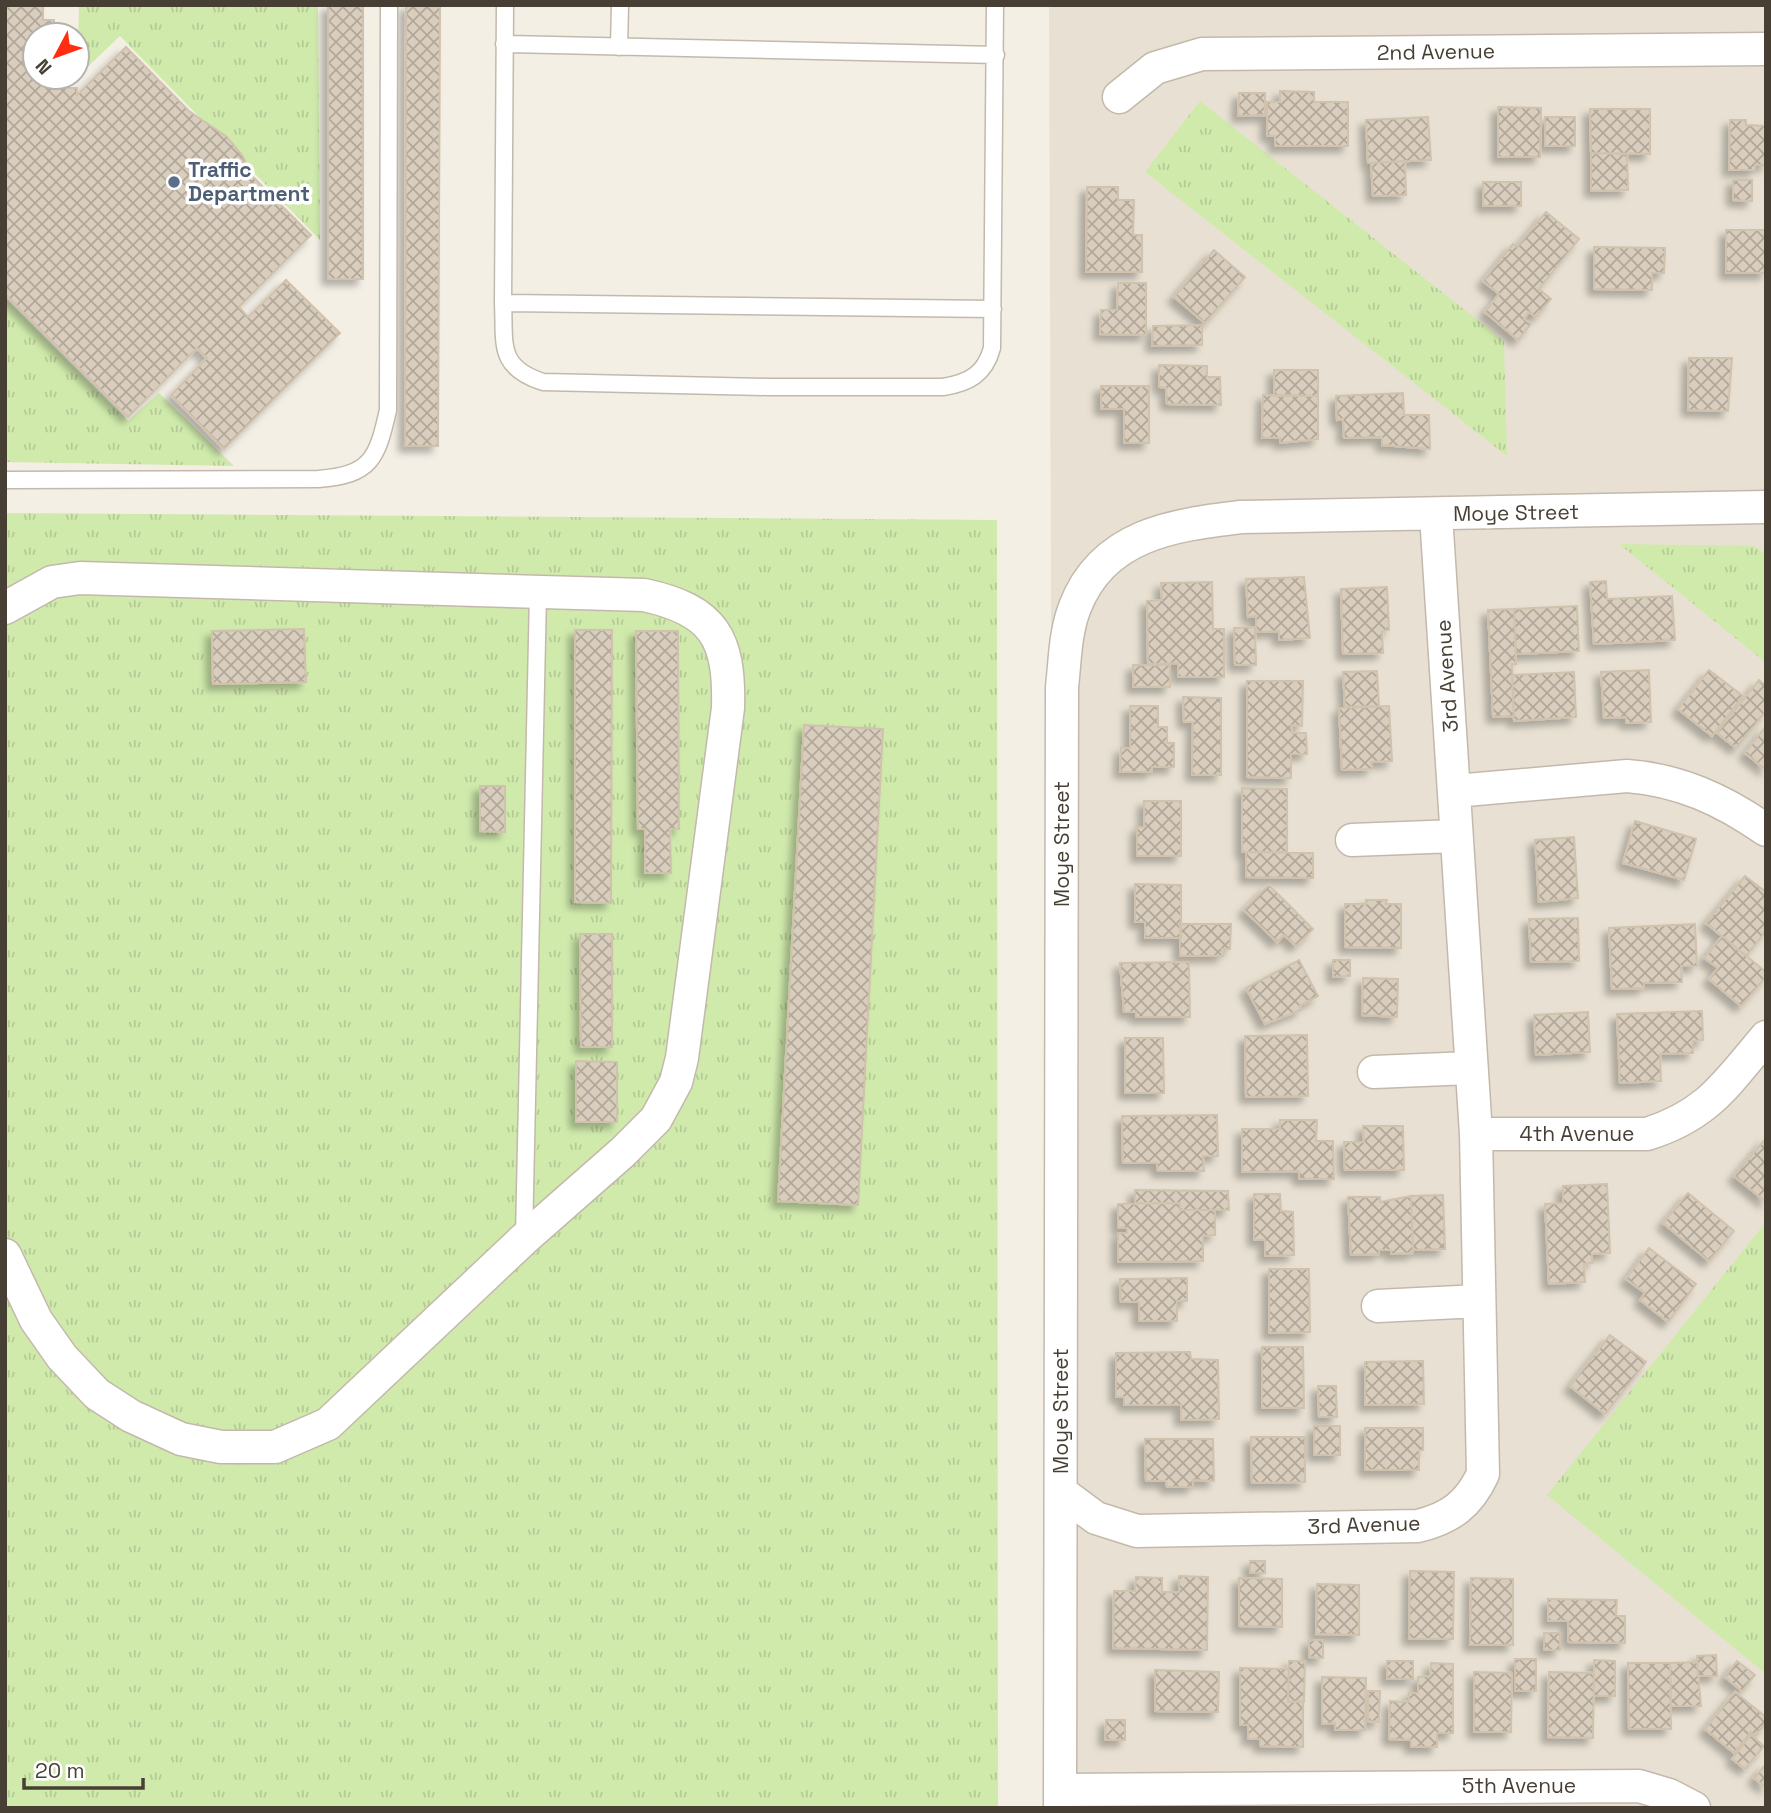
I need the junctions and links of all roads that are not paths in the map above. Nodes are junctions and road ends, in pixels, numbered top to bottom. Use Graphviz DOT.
graph roads {
  1 [pos="389,5"];
  2 [pos="505,5"];
  3 [pos="620,5"];
  4 [pos="995,5"];
  5 [pos="504,44"];
  6 [pos="619,47"];
  7 [pos="1766,49"];
  8 [pos="996,55"];
  9 [pos="1119,97"];
  10 [pos="503,303"];
  11 [pos="993,309"];
  12 [pos="5,480"];
  13 [pos="1766,507"];
  14 [pos="1436,515"];
  15 [pos="538,593"];
  16 [pos="5,608"];
  17 [pos="1455,790"];
  18 [pos="1766,830"];
  19 [pos="1455,836"];
  20 [pos="1352,839"];
  21 [pos="1766,1037"];
  22 [pos="1471,1068"];
  23 [pos="1374,1072"];
  24 [pos="1476,1134"];
  25 [pos="524,1239"];
  26 [pos="5,1255"];
  27 [pos="1479,1301"];
  28 [pos="1378,1306"];
  29 [pos="1061,1492"];
  30 [pos="1340,1797"];
  31 [pos="1060,1799"];
  32 [pos="1694,1808"];
  1 -- 12 [label="lane"];
  2 -- 5 [label="lane"];
  3 -- 6 [label="lane"];
  4 -- 8 [label="lane"];
  5 -- 6 [label="lane"];
  5 -- 10 [label="lane"];
  6 -- 8 [label="lane"];
  7 -- 9 [label="street, 2nd Avenue"];
  8 -- 11 [label="lane"];
  10 -- 11 [label="lane"];
  10 -- 11 [label="lane"];
  13 -- 14 [label="street, Moye Street"];
  14 -- 17 [label="street, 3rd Avenue"];
  14 -- 29 [label="street, Moye Street"];
  15 -- 16 [label="street"];
  15 -- 25 [label="lane"];
  15 -- 25 [label="street"];
  17 -- 18 [label="street"];
  17 -- 19 [label="street, 3rd Avenue"];
  19 -- 20 [label="street"];
  19 -- 22 [label="street, 3rd Avenue"];
  21 -- 24 [label="street, 4th Avenue"];
  22 -- 23 [label="street"];
  22 -- 24 [label="street, 3rd Avenue"];
  24 -- 27 [label="street, 3rd Avenue"];
  25 -- 26 [label="street"];
  27 -- 28 [label="street"];
  27 -- 29 [label="street, 3rd Avenue"];
  29 -- 31 [label="street, Moye Street"];
  30 -- 31 [label="street, 5th Avenue"];
  30 -- 32 [label="street, 5th Avenue"];
}
